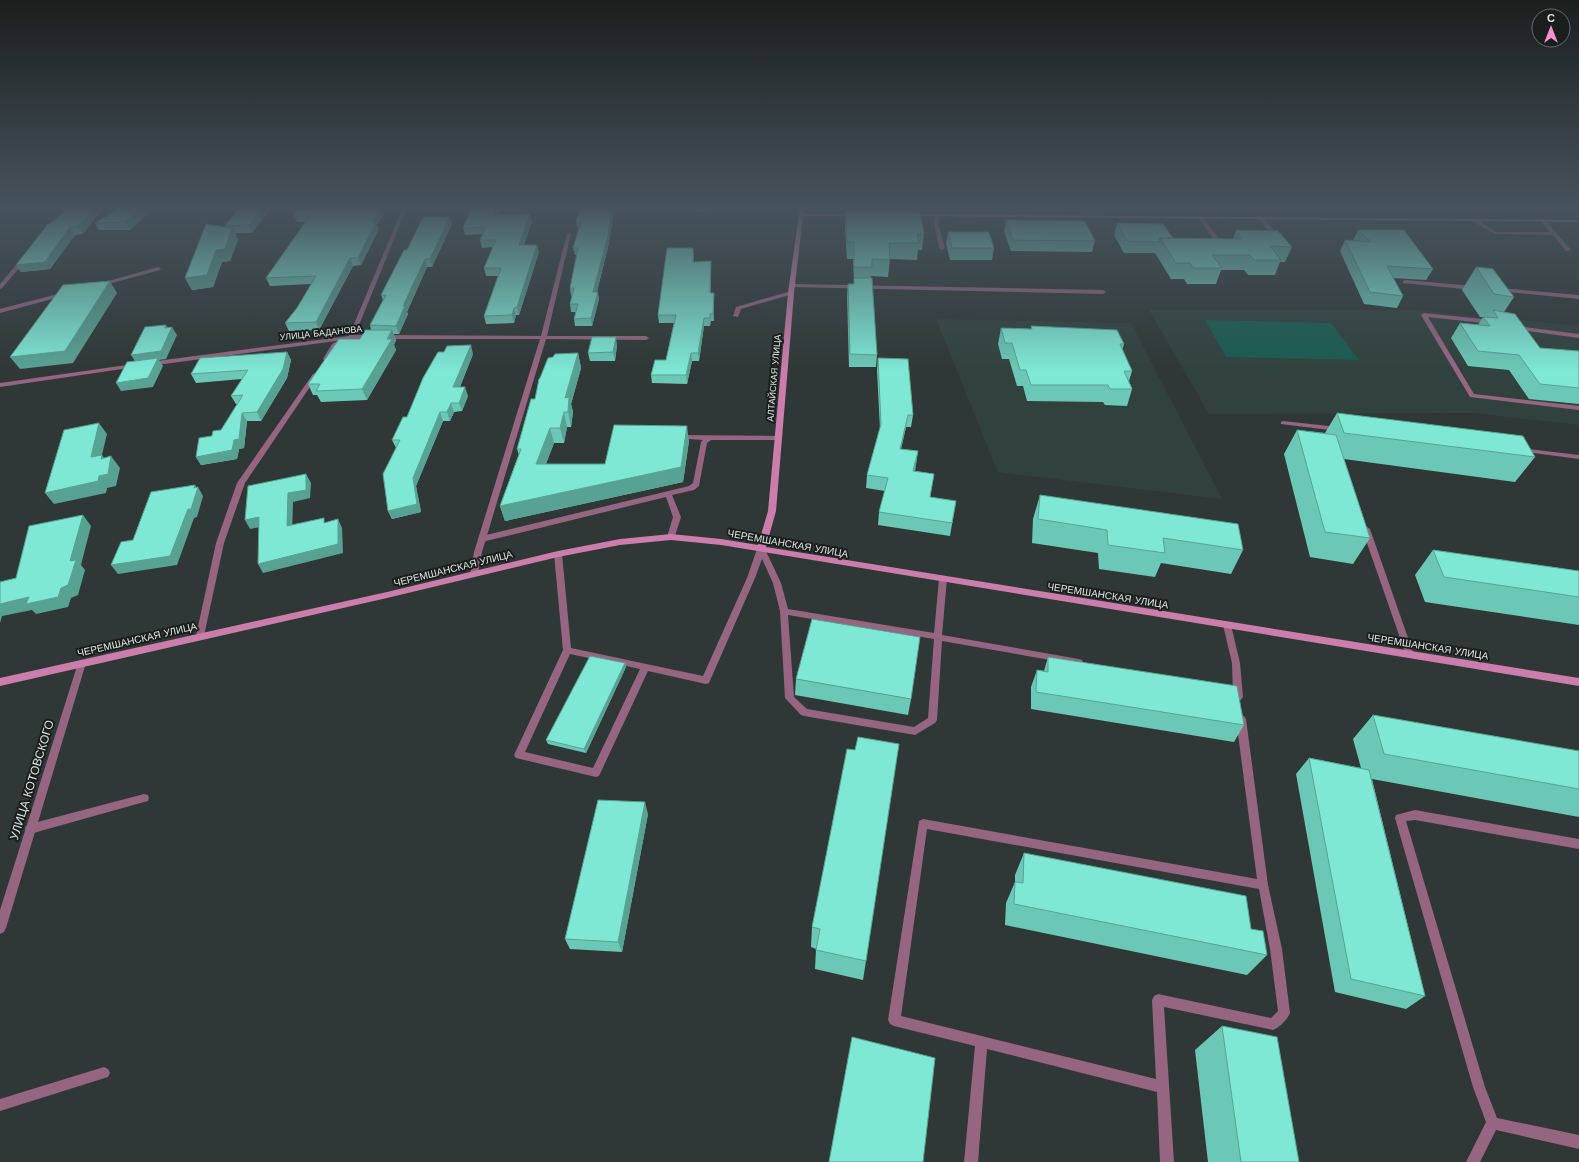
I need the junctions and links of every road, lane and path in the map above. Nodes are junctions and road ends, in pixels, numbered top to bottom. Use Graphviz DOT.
graph roads {
  1 [pos="22,261"];
  2 [pos="382,261"];
  3 [pos="562,261"];
  4 [pos="796,261"];
  5 [pos="158,269"];
  6 [pos="1405,282"];
  7 [pos="98,285"];
  8 [pos="793,286"];
  9 [pos="0,287"];
  10 [pos="1484,289"];
  11 [pos="1492,290"];
  12 [pos="1102,292"];
  13 [pos="68,293"];
  14 [pos="791,293"];
  15 [pos="1579,297"];
  16 [pos="0,311"];
  17 [pos="736,316"];
  18 [pos="351,336"];
  19 [pos="1579,336"];
  20 [pos="544,337"];
  21 [pos="646,338"];
  22 [pos="0,385"];
  23 [pos="1579,408"];
  24 [pos="1283,423"];
  25 [pos="1345,430"];
  26 [pos="671,437"];
  27 [pos="710,438"];
  28 [pos="778,438"];
  29 [pos="1509,449"];
  30 [pos="1579,457"];
  31 [pos="668,493"];
  32 [pos="1363,520"];
  33 [pos="671,537"];
  34 [pos="482,539"];
  35 [pos="761,549"];
  36 [pos="558,554"];
  37 [pos="474,574"];
  38 [pos="943,580"];
  39 [pos="784,611"];
  40 [pos="1227,625"];
  41 [pos="200,636"];
  42 [pos="938,637"];
  43 [pos="567,650"];
  44 [pos="1410,655"];
  45 [pos="82,663"];
  46 [pos="1088,663"];
  47 [pos="644,667"];
  48 [pos="0,682"];
  49 [pos="1579,682"];
  50 [pos="144,798"];
  51 [pos="30,829"];
  52 [pos="1579,844"];
  53 [pos="1263,885"];
  54 [pos="0,928"];
  55 [pos="981,1042"];
  56 [pos="104,1073"];
  57 [pos="1163,1087"];
  58 [pos="0,1105"];
  59 [pos="1493,1123"];
  60 [pos="1579,1142"];
  61 [pos="971,1162"];
  62 [pos="1167,1162"];
  63 [pos="1473,1162"];
  1 -- 9 [label="street"];
  2 -- 18 [label="street"];
  3 -- 20 [label="street"];
  4 -- 8 [label="street, АЛТАЙСКАЯ УЛИЦА"];
  5 -- 7 [label="street"];
  6 -- 10 [label="street"];
  8 -- 12 [label="street"];
  8 -- 14 [label="street, АЛТАЙСКАЯ УЛИЦА"];
  11 -- 15 [label="street"];
  13 -- 16 [label="street"];
  14 -- 17 [label="street"];
  14 -- 28 [label="street, АЛТАЙСКАЯ УЛИЦА"];
  18 -- 20 [label="street, УЛИЦА БАДАНОВА"];
  18 -- 22 [label="street, УЛИЦА БАДАНОВА"];
  18 -- 41 [label="street"];
  19 -- 23 [label="street"];
  20 -- 21 [label="street, УЛИЦА БАДАНОВА"];
  20 -- 34 [label="street"];
  24 -- 25 [label="street"];
  26 -- 27 [label="street"];
  27 -- 28 [label="street"];
  27 -- 31 [label="street"];
  28 -- 35 [label="street, АЛТАЙСКАЯ УЛИЦА"];
  29 -- 30 [label="street"];
  31 -- 33 [label="street"];
  31 -- 34 [label="street"];
  32 -- 44 [label="street"];
  33 -- 35 [label="street, ЧЕРЕМШАНСКАЯ УЛИЦА"];
  33 -- 36 [label="street, ЧЕРЕМШАНСКАЯ УЛИЦА"];
  34 -- 37 [label="street"];
  35 -- 38 [label="street, ЧЕРЕМШАНСКАЯ УЛИЦА"];
  35 -- 39 [label="street"];
  35 -- 47 [label="street"];
  36 -- 37 [label="street, ЧЕРЕМШАНСКАЯ УЛИЦА"];
  36 -- 43 [label="street"];
  37 -- 41 [label="street, ЧЕРЕМШАНСКАЯ УЛИЦА"];
  38 -- 40 [label="street, ЧЕРЕМШАНСКАЯ УЛИЦА"];
  38 -- 42 [label="street"];
  39 -- 42 [label="street"];
  39 -- 42 [label="street"];
  40 -- 44 [label="street, ЧЕРЕМШАНСКАЯ УЛИЦА"];
  40 -- 53 [label="street"];
  41 -- 45 [label="street, ЧЕРЕМШАНСКАЯ УЛИЦА"];
  42 -- 46 [label="street"];
  43 -- 47 [label="street"];
  43 -- 47 [label="street"];
  44 -- 49 [label="street, ЧЕРЕМШАНСКАЯ УЛИЦА"];
  45 -- 48 [label="street, ЧЕРЕМШАНСКАЯ УЛИЦА"];
  45 -- 51 [label="street, УЛИЦА КОТОВСКОГО"];
  50 -- 51 [label="street"];
  51 -- 54 [label="street, УЛИЦА КОТОВСКОГО"];
  52 -- 59 [label="street"];
  53 -- 55 [label="street"];
  53 -- 57 [label="street"];
  55 -- 57 [label="street"];
  55 -- 61 [label="street"];
  56 -- 58 [label="street"];
  57 -- 62 [label="street"];
  59 -- 60 [label="street"];
  59 -- 63 [label="street"];
}
